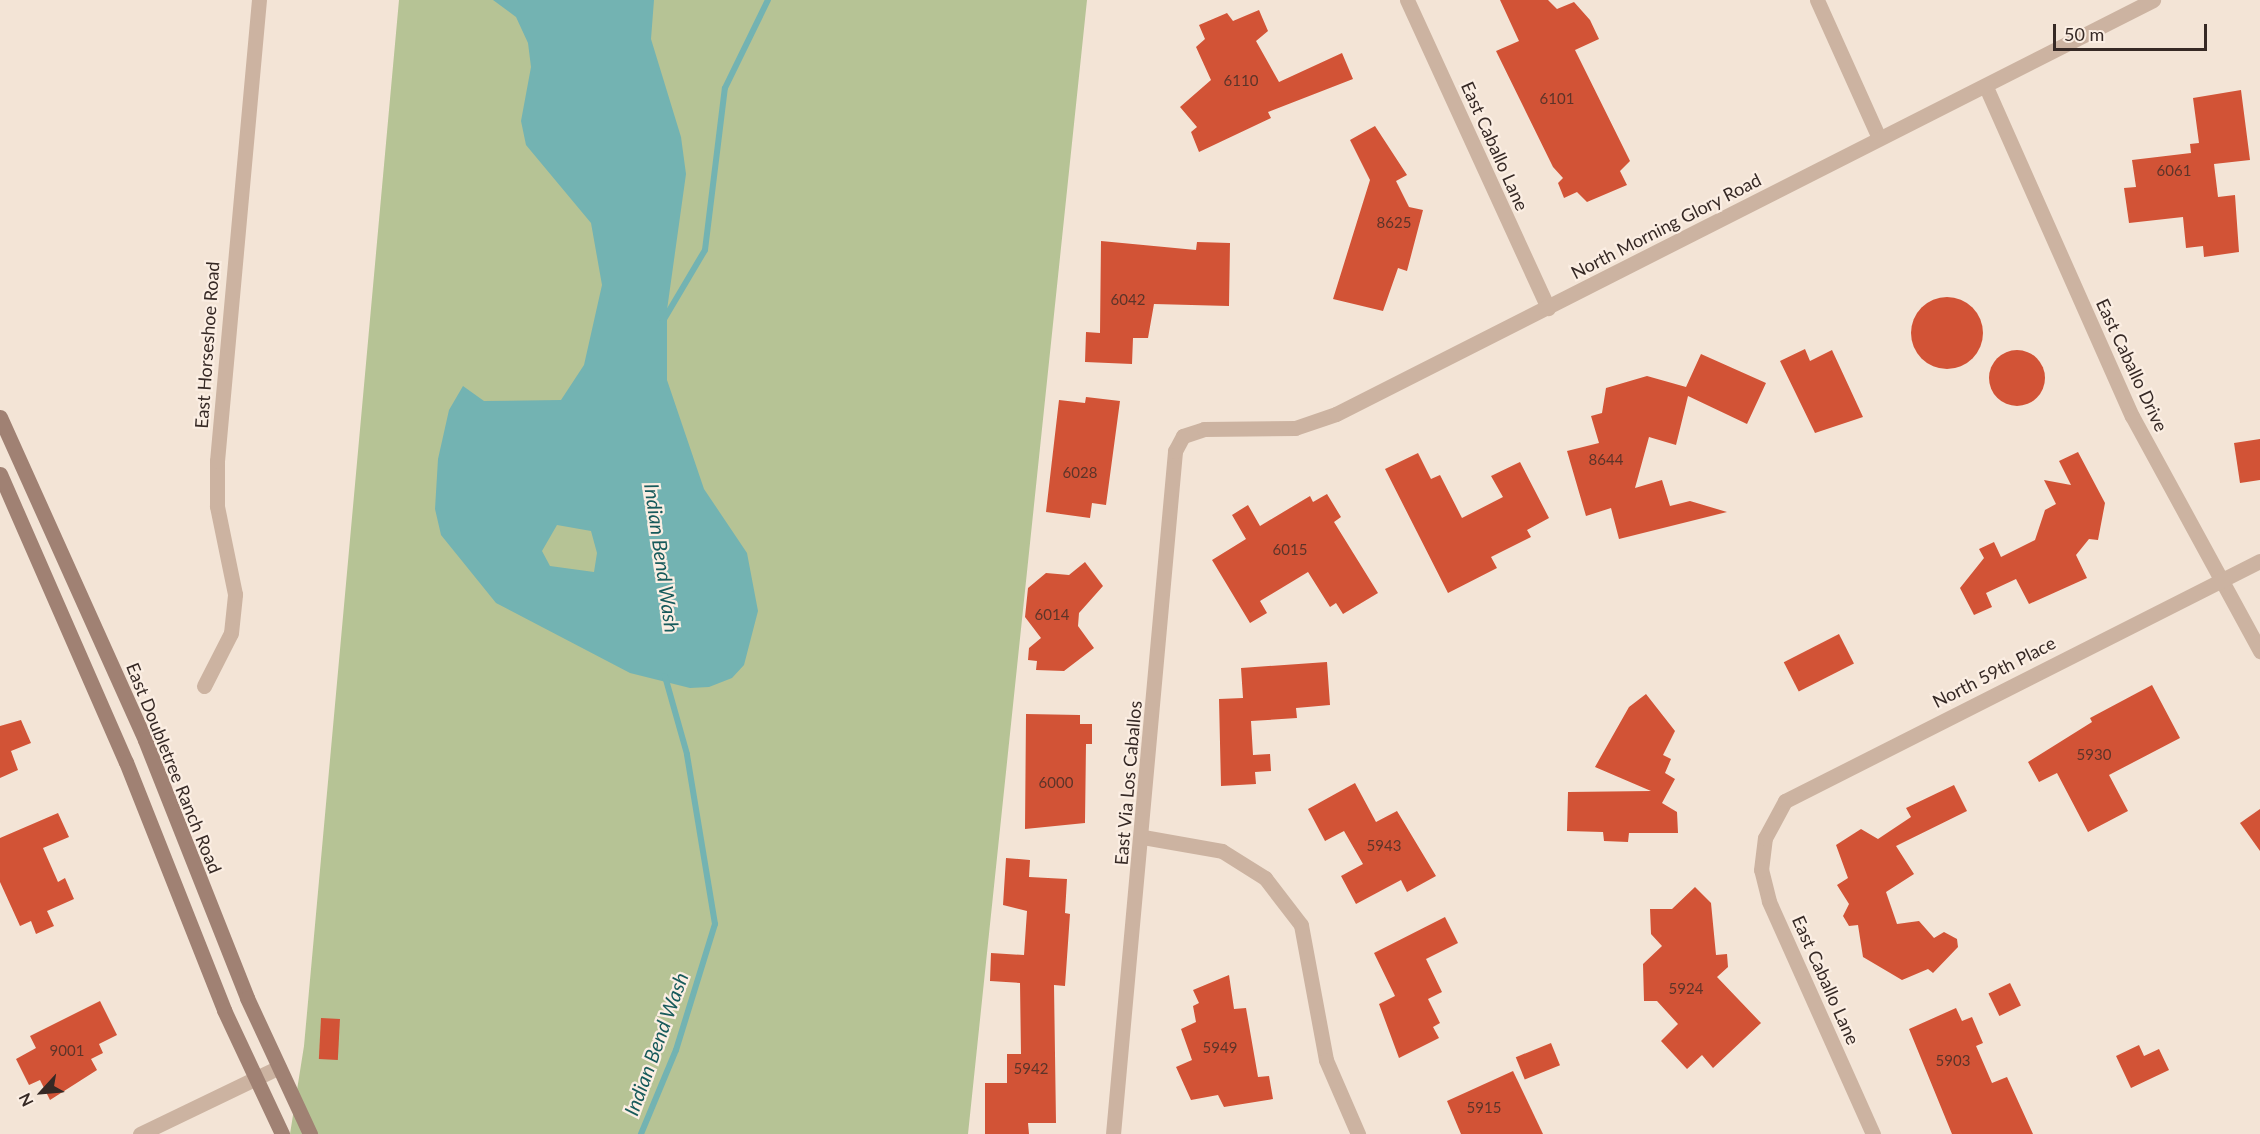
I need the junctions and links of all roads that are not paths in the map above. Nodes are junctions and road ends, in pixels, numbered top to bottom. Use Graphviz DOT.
graph roads {
  1 [pos="259,0"];
  2 [pos="1407,0"];
  3 [pos="1817,0"];
  4 [pos="2153,0"];
  5 [pos="1986,87"];
  6 [pos="1879,138"];
  7 [pos="1548,308"];
  8 [pos="0,417"];
  9 [pos="1183,436"];
  10 [pos="0,474"];
  11 [pos="2260,561"];
  12 [pos="2218,581"];
  13 [pos="2260,651"];
  14 [pos="204,686"];
  15 [pos="145,740"];
  16 [pos="122,750"];
  17 [pos="1143,837"];
  18 [pos="1765,838"];
  19 [pos="279,1067"];
  20 [pos="255,1078"];
  21 [pos="140,1134"];
  22 [pos="282,1134"];
  23 [pos="310,1134"];
  24 [pos="1113,1134"];
  25 [pos="1358,1134"];
  26 [pos="1873,1134"];
  1 -- 14 [label="street, East Horseshoe Road"];
  2 -- 7 [label="street, East Caballo Lane"];
  3 -- 6 [label="street"];
  4 -- 5 [label="street, North Morning Glory Road"];
  5 -- 6 [label="street, North Morning Glory Road"];
  5 -- 12 [label="street, East Caballo Drive"];
  6 -- 7 [label="street, North Morning Glory Road"];
  7 -- 9 [label="street, North Morning Glory Road"];
  8 -- 15 [label="main road, East Doubletree Ranch Road"];
  9 -- 17 [label="street, East Via Los Caballos"];
  10 -- 16 [label="main road"];
  11 -- 12 [label="street, North 59th Place"];
  12 -- 13 [label="street, East Caballo Drive"];
  12 -- 18 [label="street, North 59th Place"];
  15 -- 16 [label="main road"];
  15 -- 19 [label="main road, East Doubletree Ranch Road"];
  16 -- 20 [label="main road"];
  17 -- 24 [label="street, East Via Los Caballos"];
  17 -- 25 [label="street"];
  18 -- 26 [label="street, East Caballo Lane"];
  19 -- 20 [label="street"];
  19 -- 23 [label="main road, East Doubletree Ranch Road"];
  20 -- 21 [label="street"];
  20 -- 22 [label="main road"];
}
